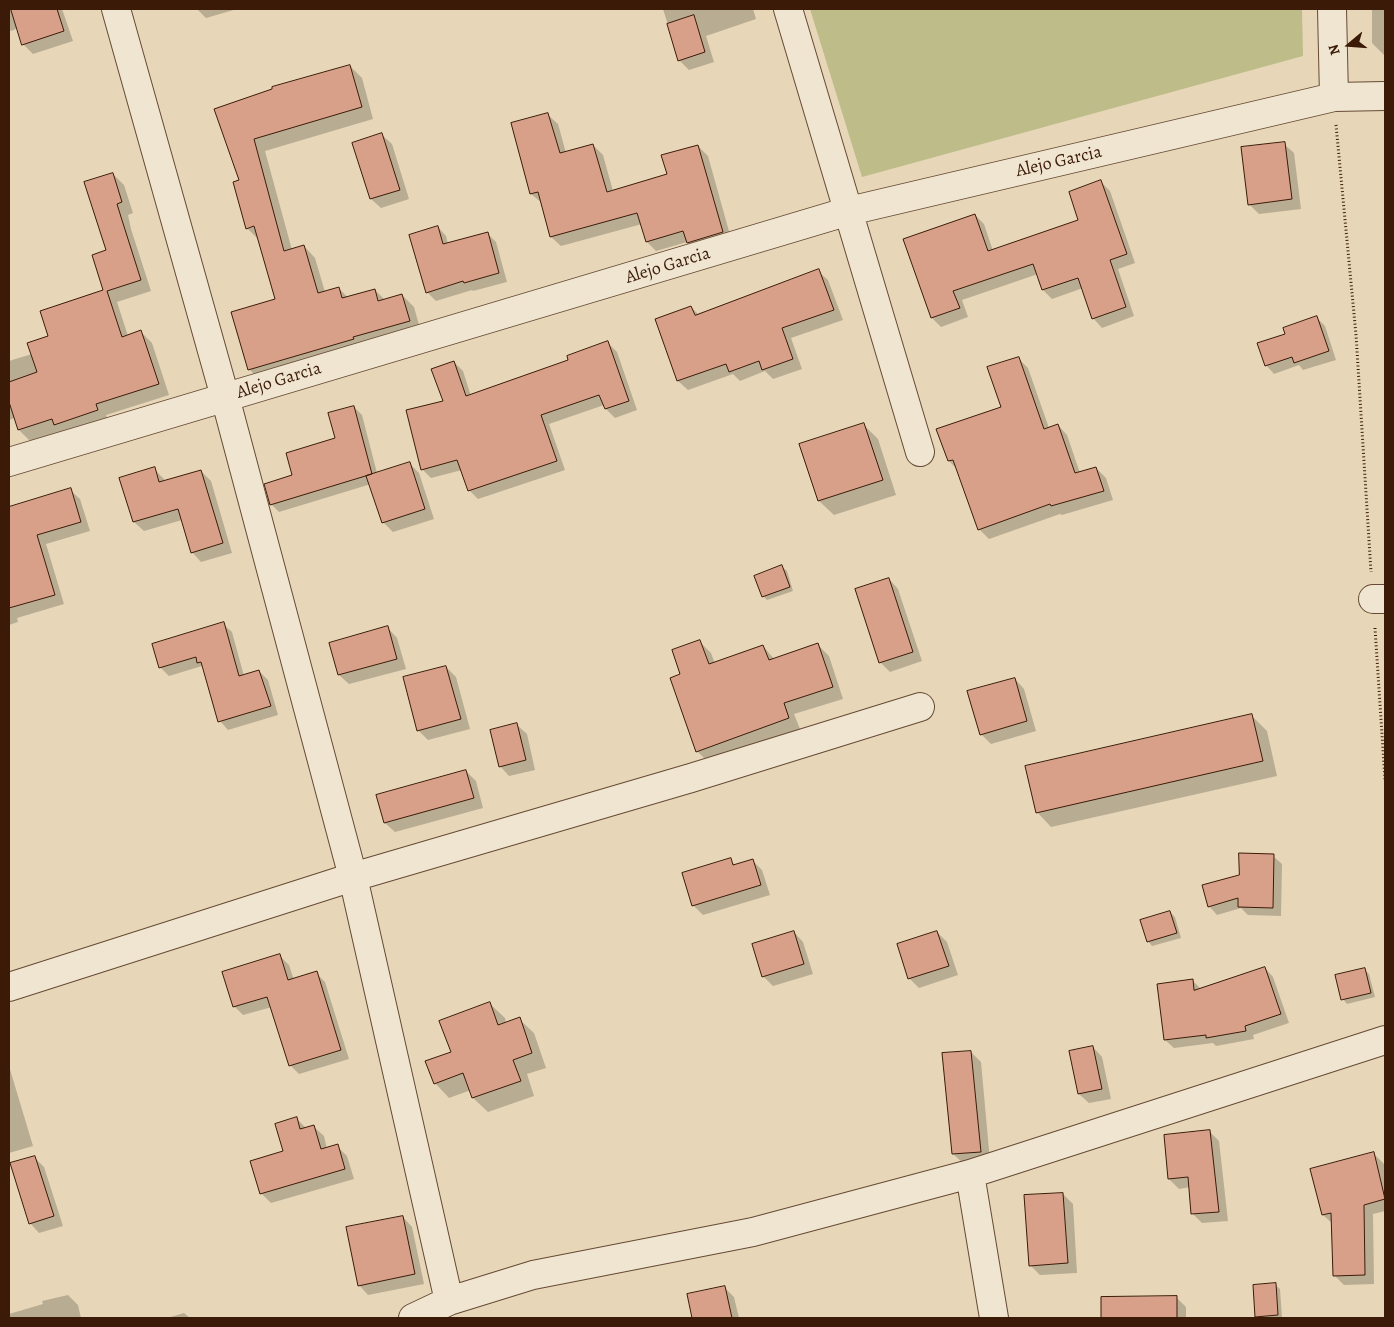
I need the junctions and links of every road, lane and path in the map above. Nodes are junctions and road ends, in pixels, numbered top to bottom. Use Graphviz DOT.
graph roads {
  1 [pos="116,9"];
  2 [pos="788,9"];
  3 [pos="1332,9"];
  4 [pos="1334,96"];
  5 [pos="1385,96"];
  6 [pos="850,211"];
  7 [pos="225,397"];
  8 [pos="920,452"];
  9 [pos="9,462"];
  10 [pos="1379,599"];
  11 [pos="920,707"];
  12 [pos="1385,780"];
  13 [pos="353,877"];
  14 [pos="9,987"];
  15 [pos="1385,1040"];
  16 [pos="970,1174"];
  17 [pos="449,1301"];
  18 [pos="413,1318"];
  19 [pos="994,1318"];
  1 -- 7 [label="street"];
  2 -- 6 [label="street"];
  3 -- 4 [label="street"];
  4 -- 5 [label="street, Alejo Garcia"];
  4 -- 6 [label="street, Alejo Garcia"];
  4 -- 10 [label="path"];
  6 -- 7 [label="street, Alejo Garcia"];
  6 -- 8 [label="street"];
  7 -- 9 [label="street, Alejo Garcia"];
  7 -- 13 [label="street"];
  10 -- 12 [label="path"];
  11 -- 13 [label="street"];
  13 -- 14 [label="street"];
  13 -- 17 [label="street"];
  15 -- 16 [label="street"];
  16 -- 17 [label="street"];
  16 -- 19 [label="street"];
  17 -- 18 [label="street"];
}
